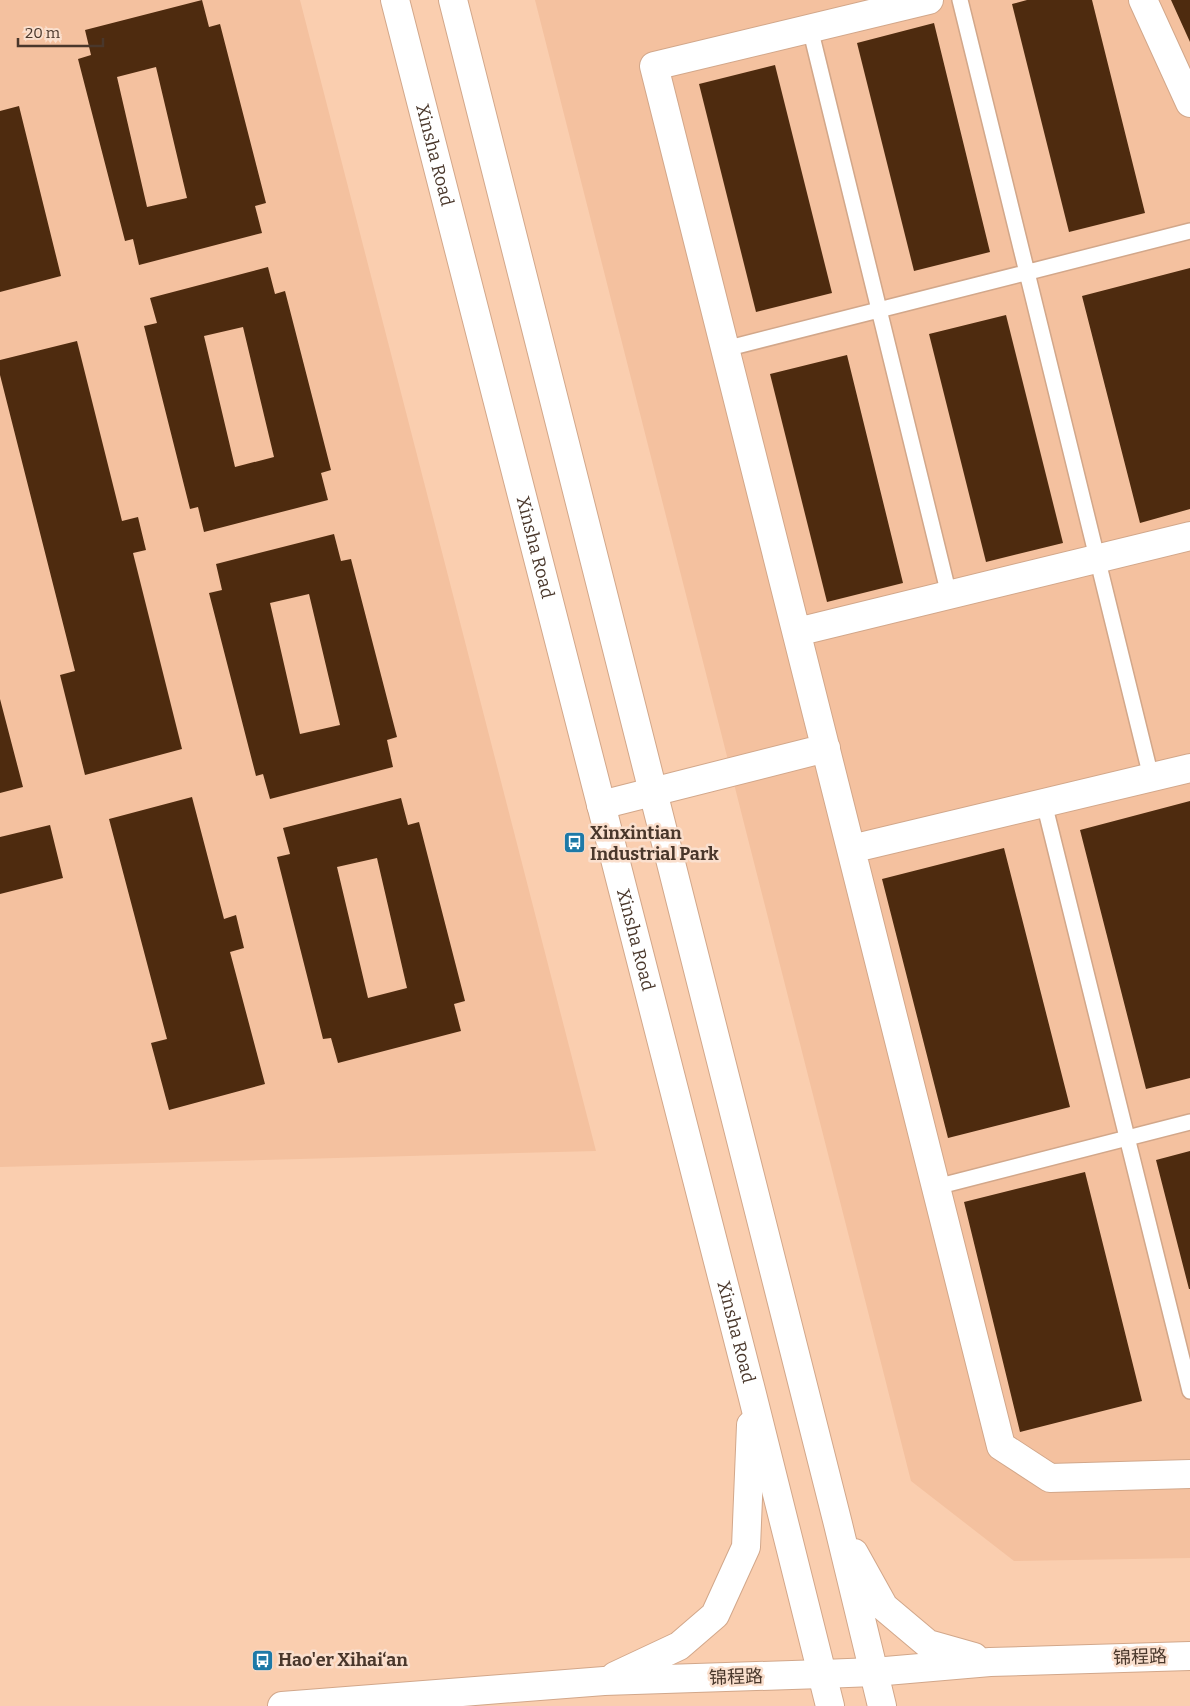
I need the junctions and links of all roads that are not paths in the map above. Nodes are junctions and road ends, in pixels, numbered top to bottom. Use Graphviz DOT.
graph roads {
  1 [pos="395,0"];
  2 [pos="453,0"];
  3 [pos="929,0"];
  4 [pos="960,0"];
  5 [pos="1143,0"];
  6 [pos="810,28"];
  7 [pos="1190,103"];
  8 [pos="1190,231"];
  9 [pos="1027,272"];
  10 [pos="879,310"];
  11 [pos="725,349"];
  12 [pos="1189,541"];
  13 [pos="1097,558"];
  14 [pos="949,595"];
  15 [pos="797,632"];
  16 [pos="826,748"];
  17 [pos="1190,768"];
  18 [pos="1152,777"];
  19 [pos="653,792"];
  20 [pos="1044,803"];
  21 [pos="601,804"];
  22 [pos="851,849"];
  23 [pos="1190,1122"];
  24 [pos="1128,1138"];
  25 [pos="936,1187"];
  26 [pos="1190,1391"];
  27 [pos="752,1394"];
  28 [pos="1190,1474"];
  29 [pos="838,1524"];
  30 [pos="1190,1656"];
  31 [pos="990,1662"];
  32 [pos="874,1672"];
  33 [pos="822,1674"];
  34 [pos="604,1681"];
  35 [pos="282,1706"];
  36 [pos="830,1706"];
  37 [pos="882,1706"];
  1 -- 21 [label="main road, Xinsha Road"];
  2 -- 19 [label="main road"];
  3 -- 6 [label="main road"];
  4 -- 9 [label="lane"];
  5 -- 7 [label="main road"];
  6 -- 10 [label="lane"];
  6 -- 11 [label="main road"];
  8 -- 9 [label="lane"];
  9 -- 10 [label="lane"];
  9 -- 13 [label="lane"];
  10 -- 11 [label="lane"];
  10 -- 14 [label="lane"];
  11 -- 15 [label="main road"];
  12 -- 13 [label="main road"];
  13 -- 14 [label="main road"];
  13 -- 18 [label="lane"];
  14 -- 15 [label="main road"];
  15 -- 16 [label="main road"];
  16 -- 19 [label="main road"];
  16 -- 22 [label="main road"];
  17 -- 18 [label="main road"];
  18 -- 20 [label="main road"];
  19 -- 21 [label="main road"];
  19 -- 29 [label="main road"];
  20 -- 22 [label="main road"];
  20 -- 24 [label="lane"];
  21 -- 27 [label="main road, Xinsha Road"];
  22 -- 25 [label="main road"];
  23 -- 24 [label="lane"];
  24 -- 25 [label="lane"];
  24 -- 26 [label="lane"];
  25 -- 28 [label="main road"];
  27 -- 33 [label="main road, Xinsha Road"];
  27 -- 34 [label="main road"];
  29 -- 31 [label="main road"];
  29 -- 32 [label="main road"];
  30 -- 31 [label="main road, 锦程路"];
  31 -- 32 [label="main road, 锦程路"];
  32 -- 33 [label="main road, 锦程路"];
  32 -- 37 [label="main road"];
  33 -- 34 [label="main road, 锦程路"];
  33 -- 36 [label="main road, Xinsha Road"];
  34 -- 35 [label="main road, 锦程路"];
}
